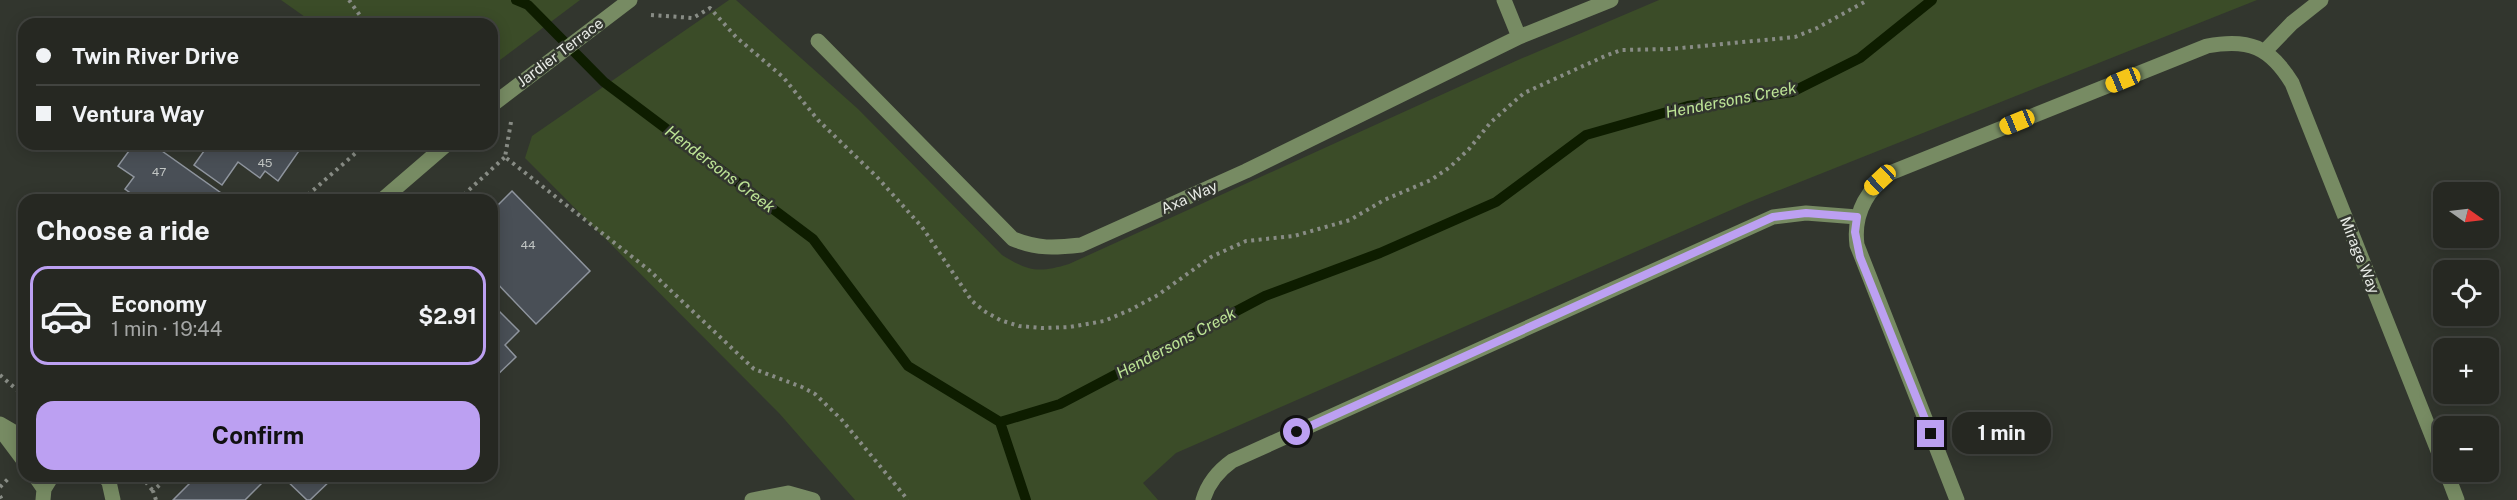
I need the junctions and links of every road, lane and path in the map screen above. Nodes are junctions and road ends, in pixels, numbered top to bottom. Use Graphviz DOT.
graph roads {
  1 [pos="350,0"];
  2 [pos="630,0"];
  3 [pos="1504,0"];
  4 [pos="1611,0"];
  5 [pos="2321,0"];
  6 [pos="645,7"];
  7 [pos="710,8"];
  8 [pos="362,18"];
  9 [pos="1519,37"];
  10 [pos="818,41"];
  11 [pos="2265,51"];
  12 [pos="498,101"];
  13 [pos="498,108"];
  14 [pos="359,150"];
  15 [pos="440,150"];
  16 [pos="505,157"];
  17 [pos="309,194"];
  18 [pos="389,194"];
  19 [pos="465,194"];
  20 [pos="1857,217"];
  21 [pos="0,375"];
  22 [pos="18,391"];
  23 [pos="0,424"];
  24 [pos="0,429"];
  25 [pos="18,434"];
  26 [pos="2433,438"];
  27 [pos="18,453"];
  28 [pos="107,482"];
  29 [pos="119,482"];
  30 [pos="146,482"];
  31 [pos="163,482"];
  32 [pos="2450,482"];
  33 [pos="153,491"];
  34 [pos="0,496"];
  35 [pos="113,496"];
  36 [pos="2,500"];
  37 [pos="156,500"];
  38 [pos="752,500"];
  39 [pos="813,500"];
  40 [pos="908,500"];
  41 [pos="1203,500"];
  42 [pos="1957,500"];
  43 [pos="2457,500"];
  1 -- 8 [label="path"];
  2 -- 12 [label="street, Jardier Terrace"];
  3 -- 9 [label="street"];
  4 -- 9 [label="street, Axa Way"];
  5 -- 11 [label="street"];
  6 -- 7 [label="path"];
  9 -- 10 [label="street, Axa Way"];
  11 -- 20 [label="street"];
  11 -- 26 [label="street, Mirage Way"];
  13 -- 16 [label="path"];
  14 -- 17 [label="path"];
  15 -- 18 [label="street"];
  16 -- 19 [label="path"];
  16 -- 40 [label="path"];
  20 -- 41 [label="street"];
  20 -- 42 [label="street"];
  21 -- 22 [label="path"];
  23 -- 25 [label="street"];
  24 -- 27 [label="street"];
  28 -- 35 [label="street"];
  29 -- 35 [label="street"];
  30 -- 33 [label="path"];
  31 -- 33 [label="path"];
  32 -- 43 [label="street"];
  33 -- 37 [label="path"];
  34 -- 36 [label="path"];
  38 -- 39 [label="street"];
}
